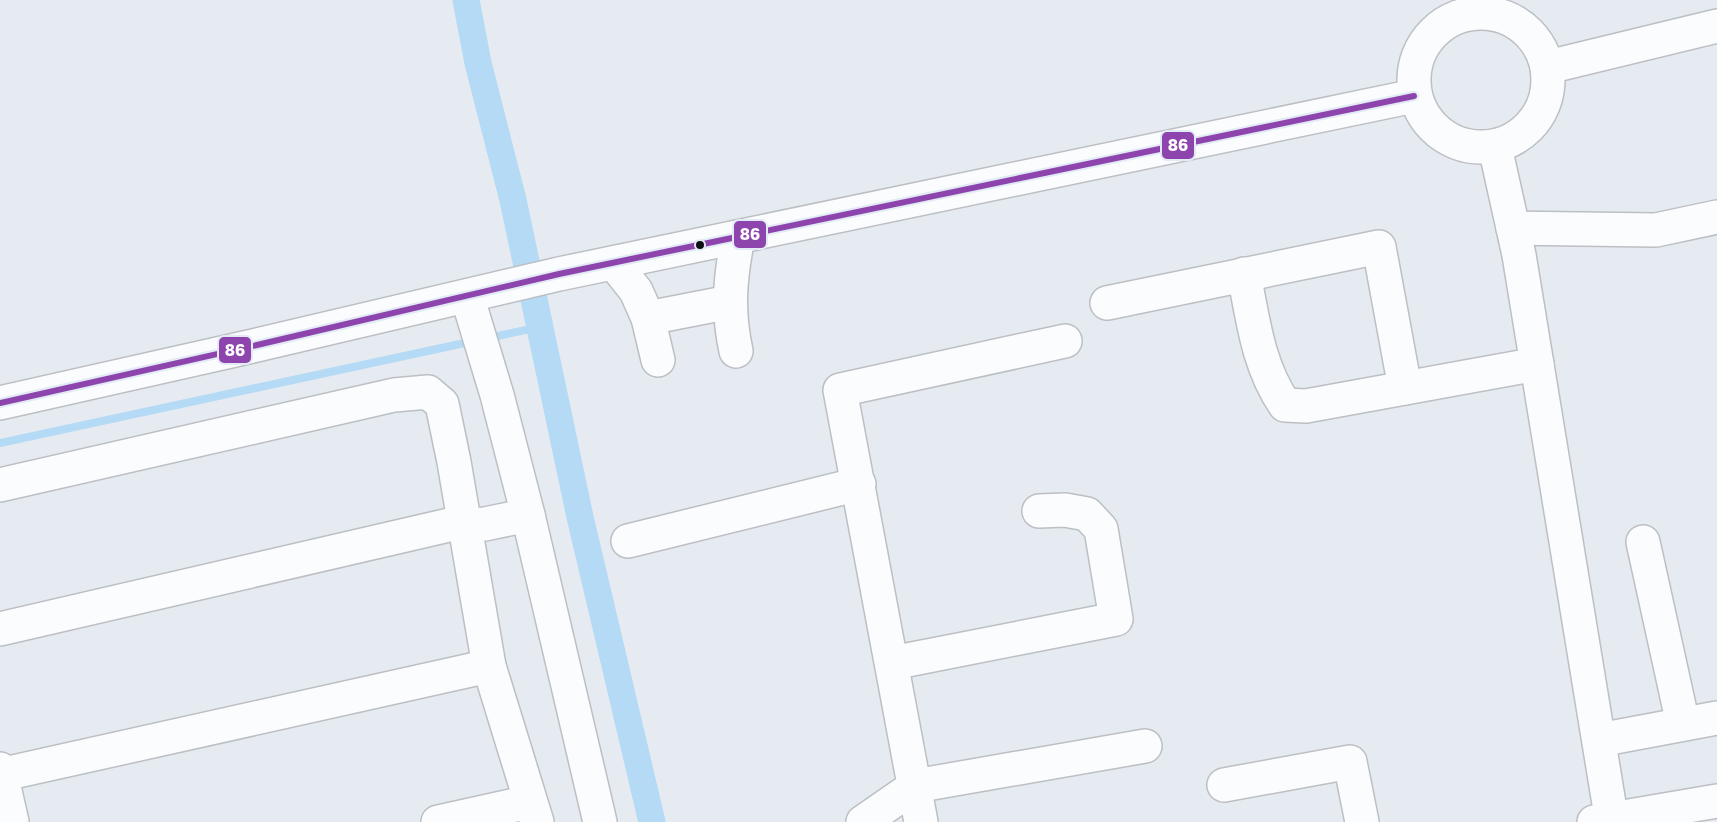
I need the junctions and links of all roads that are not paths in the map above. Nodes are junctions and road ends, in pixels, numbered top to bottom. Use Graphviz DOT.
graph roads {
  1 [pos="1496,7"];
  2 [pos="1717,28"];
  3 [pos="1548,67"];
  4 [pos="1414,96"];
  5 [pos="1495,147"];
  6 [pos="1717,217"];
  7 [pos="1513,228"];
  8 [pos="738,237"];
  9 [pos="614,263"];
  10 [pos="1244,274"];
  11 [pos="467,296"];
  12 [pos="730,302"];
  13 [pos="1107,303"];
  14 [pos="648,318"];
  15 [pos="1065,341"];
  16 [pos="736,351"];
  17 [pos="658,360"];
  18 [pos="1537,364"];
  19 [pos="1405,388"];
  20 [pos="0,403"];
  21 [pos="859,484"];
  22 [pos="0,485"];
  23 [pos="1039,511"];
  24 [pos="528,515"];
  25 [pos="466,525"];
  26 [pos="628,541"];
  27 [pos="1643,542"];
  28 [pos="0,629"];
  29 [pos="892,663"];
  30 [pos="489,666"];
  31 [pos="1717,718"];
  32 [pos="1683,724"];
  33 [pos="1599,740"];
  34 [pos="1145,746"];
  35 [pos="0,773"];
  36 [pos="1224,785"];
  37 [pos="915,786"];
  38 [pos="1717,801"];
  39 [pos="533,812"];
  40 [pos="1606,821"];
  41 [pos="12,822"];
  42 [pos="438,822"];
  43 [pos="600,822"];
  44 [pos="863,822"];
  45 [pos="921,822"];
  46 [pos="1362,822"];
  1 -- 3 [label="street"];
  1 -- 4 [label="street"];
  2 -- 3 [label="street"];
  3 -- 5 [label="street"];
  4 -- 5 [label="street"];
  4 -- 8 [label="street"];
  5 -- 7 [label="street"];
  6 -- 7 [label="street"];
  7 -- 18 [label="street"];
  8 -- 9 [label="street"];
  8 -- 12 [label="street"];
  9 -- 11 [label="street"];
  9 -- 14 [label="street"];
  10 -- 13 [label="street"];
  10 -- 19 [label="street"];
  10 -- 19 [label="street"];
  11 -- 20 [label="street"];
  11 -- 24 [label="street"];
  12 -- 14 [label="street"];
  12 -- 16 [label="street"];
  14 -- 17 [label="street"];
  15 -- 21 [label="street"];
  18 -- 19 [label="street"];
  18 -- 33 [label="street"];
  21 -- 26 [label="street"];
  21 -- 29 [label="street"];
  22 -- 25 [label="street"];
  23 -- 29 [label="street"];
  24 -- 25 [label="street"];
  24 -- 43 [label="street"];
  25 -- 28 [label="street"];
  25 -- 30 [label="street"];
  27 -- 32 [label="street"];
  29 -- 37 [label="street"];
  30 -- 35 [label="street"];
  30 -- 39 [label="street"];
  31 -- 32 [label="street"];
  32 -- 33 [label="street"];
  33 -- 40 [label="street"];
  34 -- 37 [label="street"];
  35 -- 41 [label="street"];
  36 -- 46 [label="street"];
  37 -- 44 [label="street"];
  37 -- 45 [label="street"];
  38 -- 40 [label="street"];
  39 -- 42 [label="street"];
}
